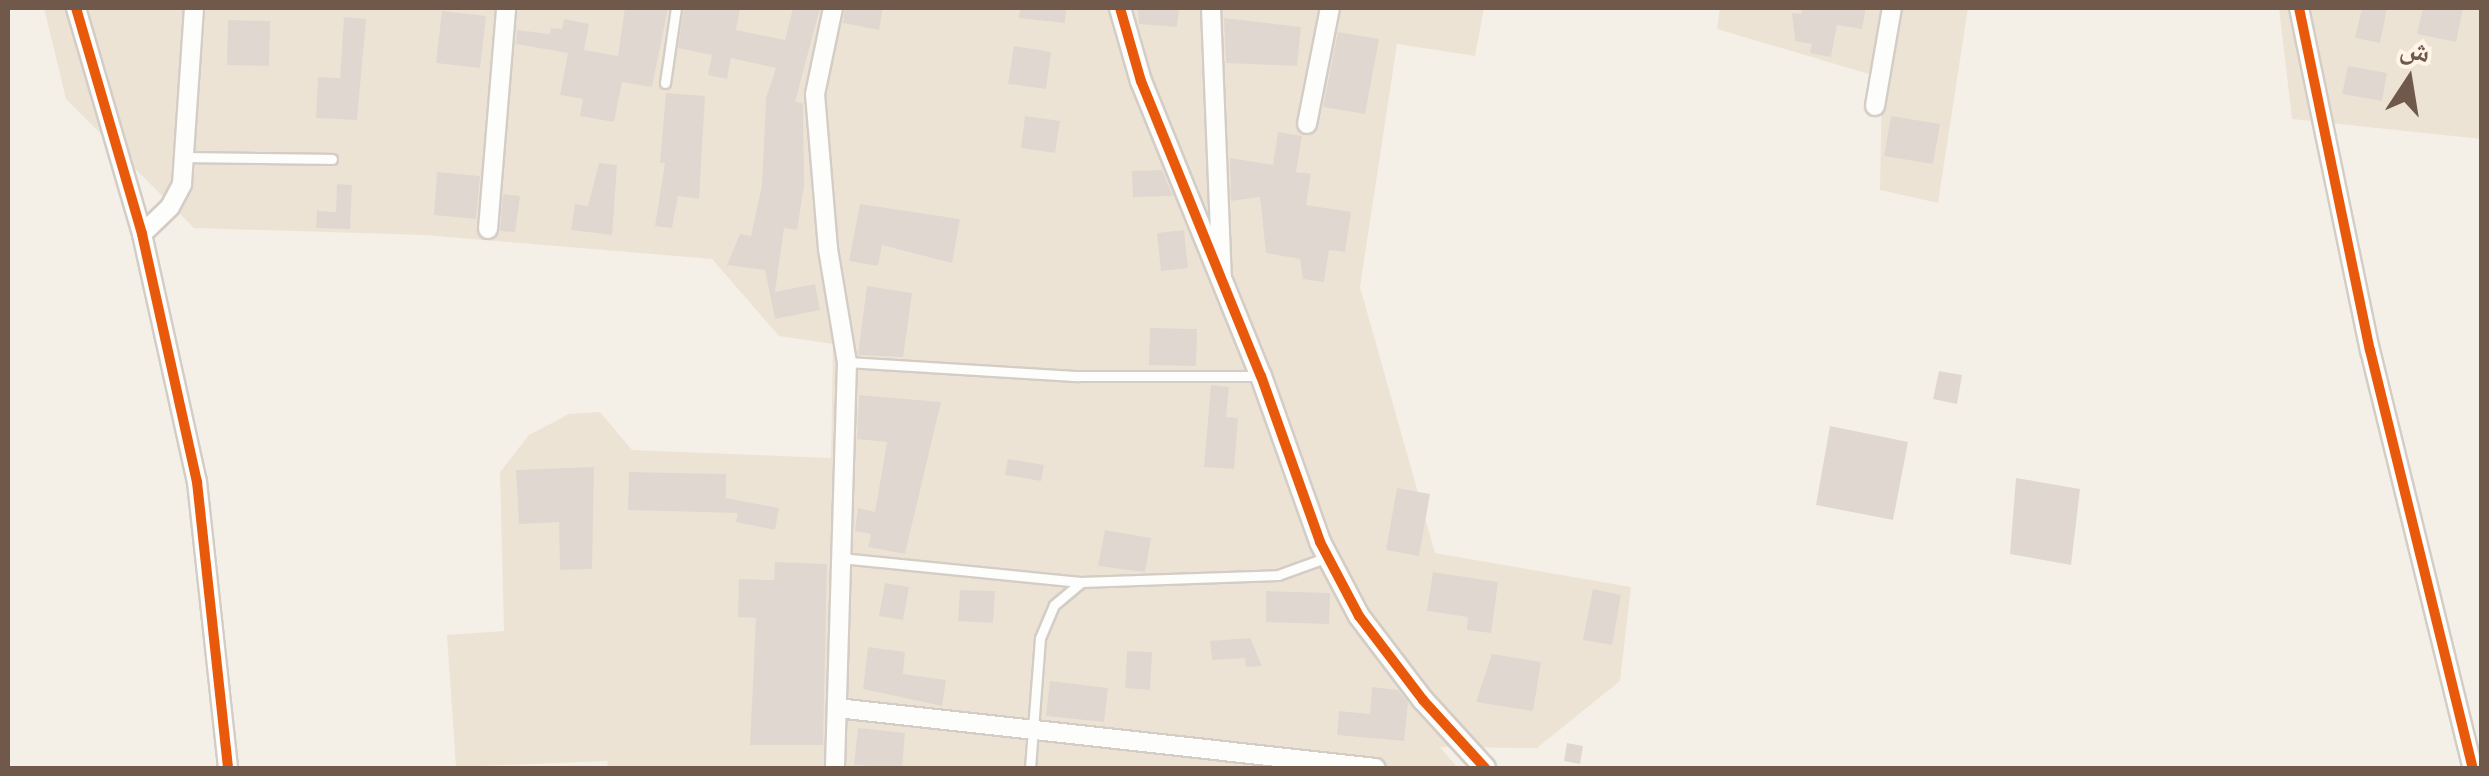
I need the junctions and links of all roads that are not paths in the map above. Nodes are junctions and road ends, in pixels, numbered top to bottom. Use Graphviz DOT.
graph roads {
  1 [pos="76,8"];
  2 [pos="194,8"];
  3 [pos="506,8"];
  4 [pos="676,8"];
  5 [pos="832,8"];
  6 [pos="1120,8"];
  7 [pos="1211,8"];
  8 [pos="1330,8"];
  9 [pos="1892,8"];
  10 [pos="2299,8"];
  11 [pos="665,83"];
  12 [pos="1876,106"];
  13 [pos="1307,124"];
  14 [pos="188,157"];
  15 [pos="332,159"];
  16 [pos="488,229"];
  17 [pos="142,234"];
  18 [pos="1222,281"];
  19 [pos="847,362"];
  20 [pos="1261,376"];
  21 [pos="1328,557"];
  22 [pos="840,558"];
  23 [pos="1082,582"];
  24 [pos="837,708"];
  25 [pos="1032,726"];
  26 [pos="1281,763"];
  27 [pos="228,768"];
  28 [pos="835,768"];
  29 [pos="1030,768"];
  30 [pos="1376,768"];
  31 [pos="1485,768"];
  32 [pos="2473,768"];
  1 -- 17 [label="street"];
  2 -- 14 [label="street"];
  3 -- 16 [label="street"];
  4 -- 11 [label="lane"];
  5 -- 19 [label="street"];
  6 -- 18 [label="street"];
  7 -- 18 [label="street"];
  8 -- 13 [label="street"];
  9 -- 12 [label="street"];
  10 -- 32 [label="street"];
  14 -- 15 [label="lane"];
  14 -- 17 [label="street"];
  17 -- 27 [label="street"];
  18 -- 20 [label="street"];
  19 -- 20 [label="lane"];
  19 -- 22 [label="street"];
  20 -- 21 [label="street"];
  21 -- 23 [label="lane"];
  21 -- 31 [label="street"];
  22 -- 23 [label="lane"];
  22 -- 24 [label="street"];
  23 -- 25 [label="lane"];
  24 -- 25 [label="street"];
  24 -- 28 [label="street"];
  25 -- 26 [label="street"];
  25 -- 29 [label="lane"];
  26 -- 30 [label="street"];
}
